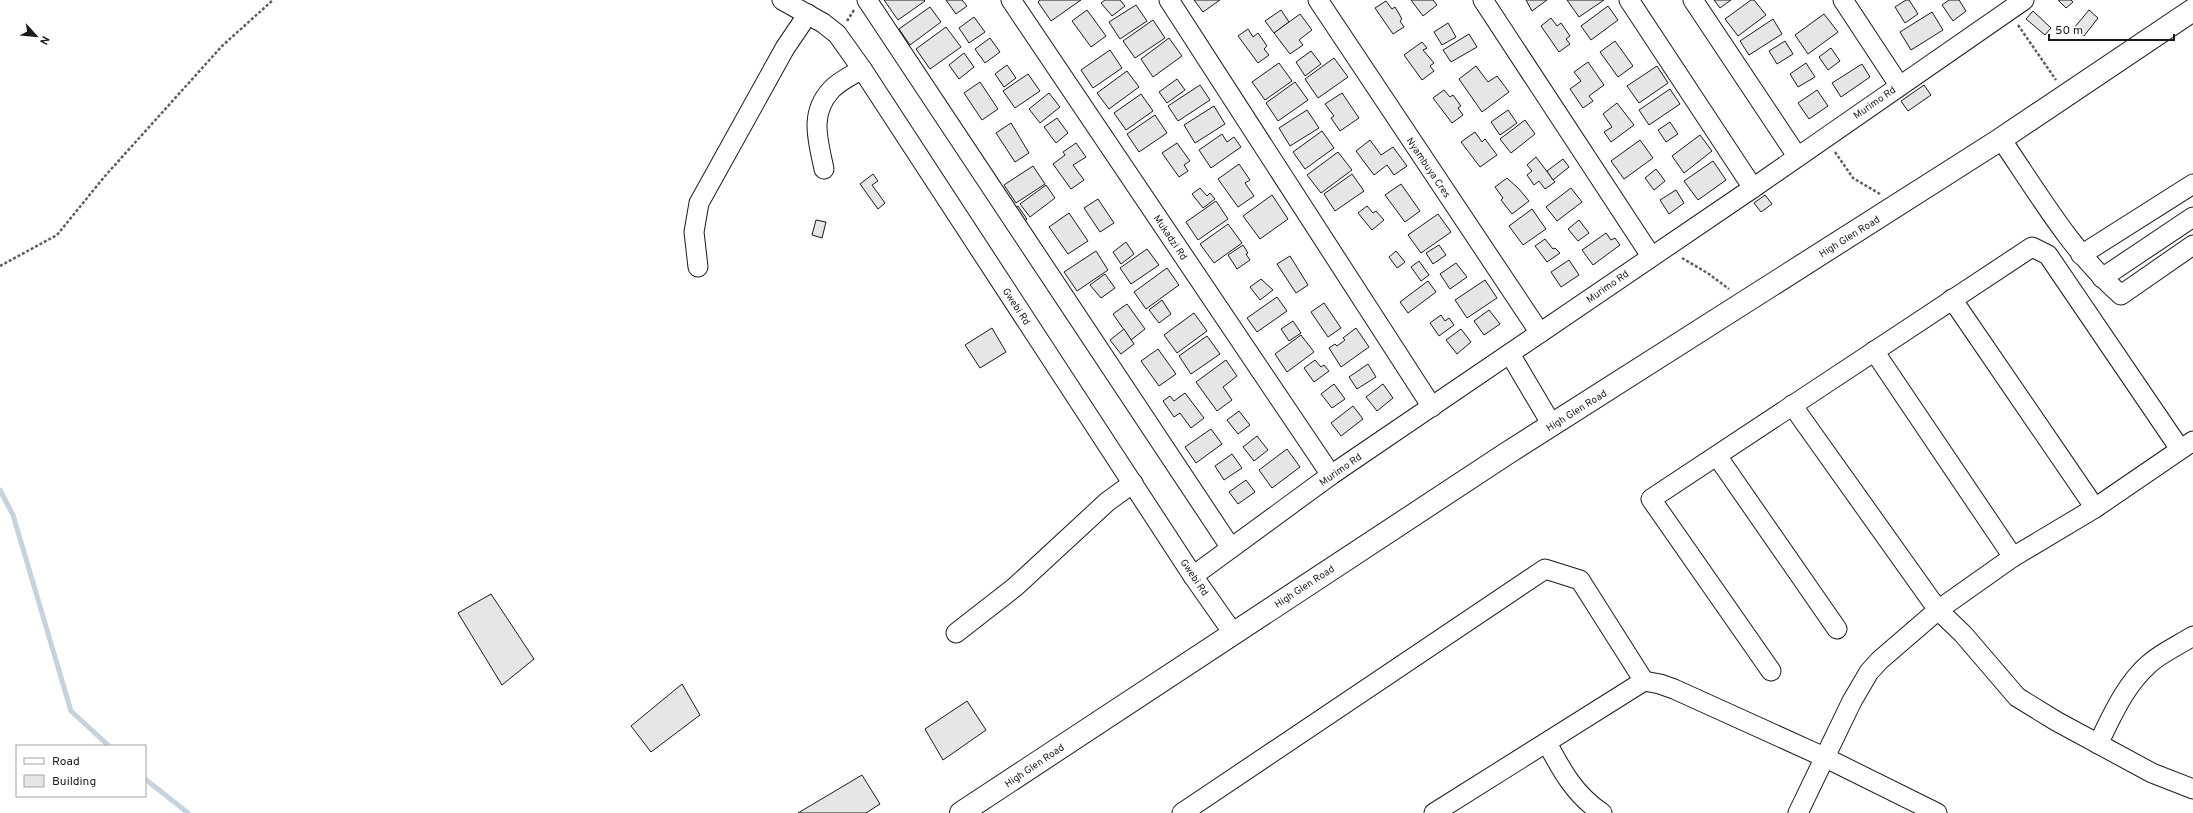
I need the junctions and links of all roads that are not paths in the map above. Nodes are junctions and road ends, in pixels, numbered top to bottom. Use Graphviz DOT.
graph roads {
  1 [pos="782,0"];
  2 [pos="1011,0"];
  3 [pos="1169,0"];
  4 [pos="1318,0"];
  5 [pos="1483,0"];
  6 [pos="1629,0"];
  7 [pos="1693,0"];
  8 [pos="1842,0"];
  9 [pos="2024,0"];
  10 [pos="862,3"];
  11 [pos="2005,5"];
  12 [pos="2193,10"];
  13 [pos="808,14"];
  14 [pos="862,69"];
  15 [pos="1899,85"];
  16 [pos="2001,139"];
  17 [pos="1797,156"];
  18 [pos="824,169"];
  19 [pos="2193,184"];
  20 [pos="1753,188"];
  21 [pos="2193,217"];
  22 [pos="2193,245"];
  23 [pos="1657,252"];
  24 [pos="2081,255"];
  25 [pos="698,267"];
  26 [pos="2102,278"];
  27 [pos="1952,299"];
  28 [pos="1540,333"];
  29 [pos="1874,351"];
  30 [pos="1510,354"];
  31 [pos="1792,404"];
  32 [pos="1432,407"];
  33 [pos="1552,425"];
  34 [pos="2186,445"];
  35 [pos="1717,456"];
  36 [pos="1331,475"];
  37 [pos="1133,483"];
  38 [pos="2095,508"];
  39 [pos="1231,548"];
  40 [pos="2013,557"];
  41 [pos="1193,576"];
  42 [pos="1938,610"];
  43 [pos="1837,629"];
  44 [pos="956,633"];
  45 [pos="1233,633"];
  46 [pos="2193,636"];
  47 [pos="1771,671"];
  48 [pos="1644,681"];
  49 [pos="1547,743"];
  50 [pos="2098,744"];
  51 [pos="1824,757"];
  52 [pos="2193,790"];
  53 [pos="961,813"];
  54 [pos="1182,813"];
  55 [pos="1434,813"];
  56 [pos="1602,813"];
  57 [pos="1798,813"];
  58 [pos="1937,813"];
  1 -- 13 [label="street, Gwebi Rd"];
  2 -- 36 [label="street, Mukadzi Rd"];
  3 -- 32 [label="street"];
  4 -- 28 [label="street, Nyambuya Cres"];
  5 -- 23 [label="street"];
  6 -- 20 [label="street"];
  7 -- 17 [label="street"];
  8 -- 15 [label="street"];
  9 -- 11 [label="street, Murimo Rd"];
  10 -- 39 [label="street"];
  11 -- 15 [label="street, Murimo Rd"];
  12 -- 16 [label="main road, High Glen Road"];
  13 -- 14 [label="street, Gwebi Rd"];
  13 -- 25 [label="street"];
  14 -- 18 [label="street"];
  14 -- 37 [label="street, Gwebi Rd"];
  15 -- 17 [label="street, Murimo Rd"];
  16 -- 24 [label="street"];
  16 -- 33 [label="main road, High Glen Road"];
  17 -- 20 [label="street, Murimo Rd"];
  19 -- 24 [label="street"];
  20 -- 23 [label="street, Murimo Rd"];
  21 -- 26 [label="street"];
  22 -- 26 [label="street"];
  23 -- 28 [label="street, Murimo Rd"];
  24 -- 26 [label="street"];
  27 -- 29 [label="street"];
  27 -- 34 [label="street"];
  27 -- 38 [label="street"];
  28 -- 30 [label="street, Murimo Rd"];
  29 -- 31 [label="street"];
  29 -- 40 [label="street"];
  30 -- 32 [label="street, Murimo Rd"];
  30 -- 33 [label="street"];
  31 -- 35 [label="street"];
  31 -- 42 [label="street"];
  32 -- 36 [label="street, Murimo Rd"];
  33 -- 45 [label="main road, High Glen Road"];
  34 -- 38 [label="street"];
  35 -- 43 [label="street"];
  35 -- 47 [label="street"];
  36 -- 39 [label="street, Murimo Rd"];
  37 -- 41 [label="street, Gwebi Rd"];
  37 -- 44 [label="street"];
  38 -- 40 [label="street"];
  39 -- 41 [label="street, Murimo Rd"];
  40 -- 42 [label="street"];
  41 -- 45 [label="street, Gwebi Rd"];
  42 -- 50 [label="street"];
  42 -- 51 [label="street"];
  45 -- 53 [label="main road, High Glen Road"];
  46 -- 50 [label="street"];
  48 -- 49 [label="street"];
  48 -- 51 [label="street"];
  48 -- 54 [label="street"];
  49 -- 55 [label="street"];
  49 -- 56 [label="street"];
  50 -- 52 [label="street"];
  51 -- 57 [label="street"];
  51 -- 58 [label="street"];
}
